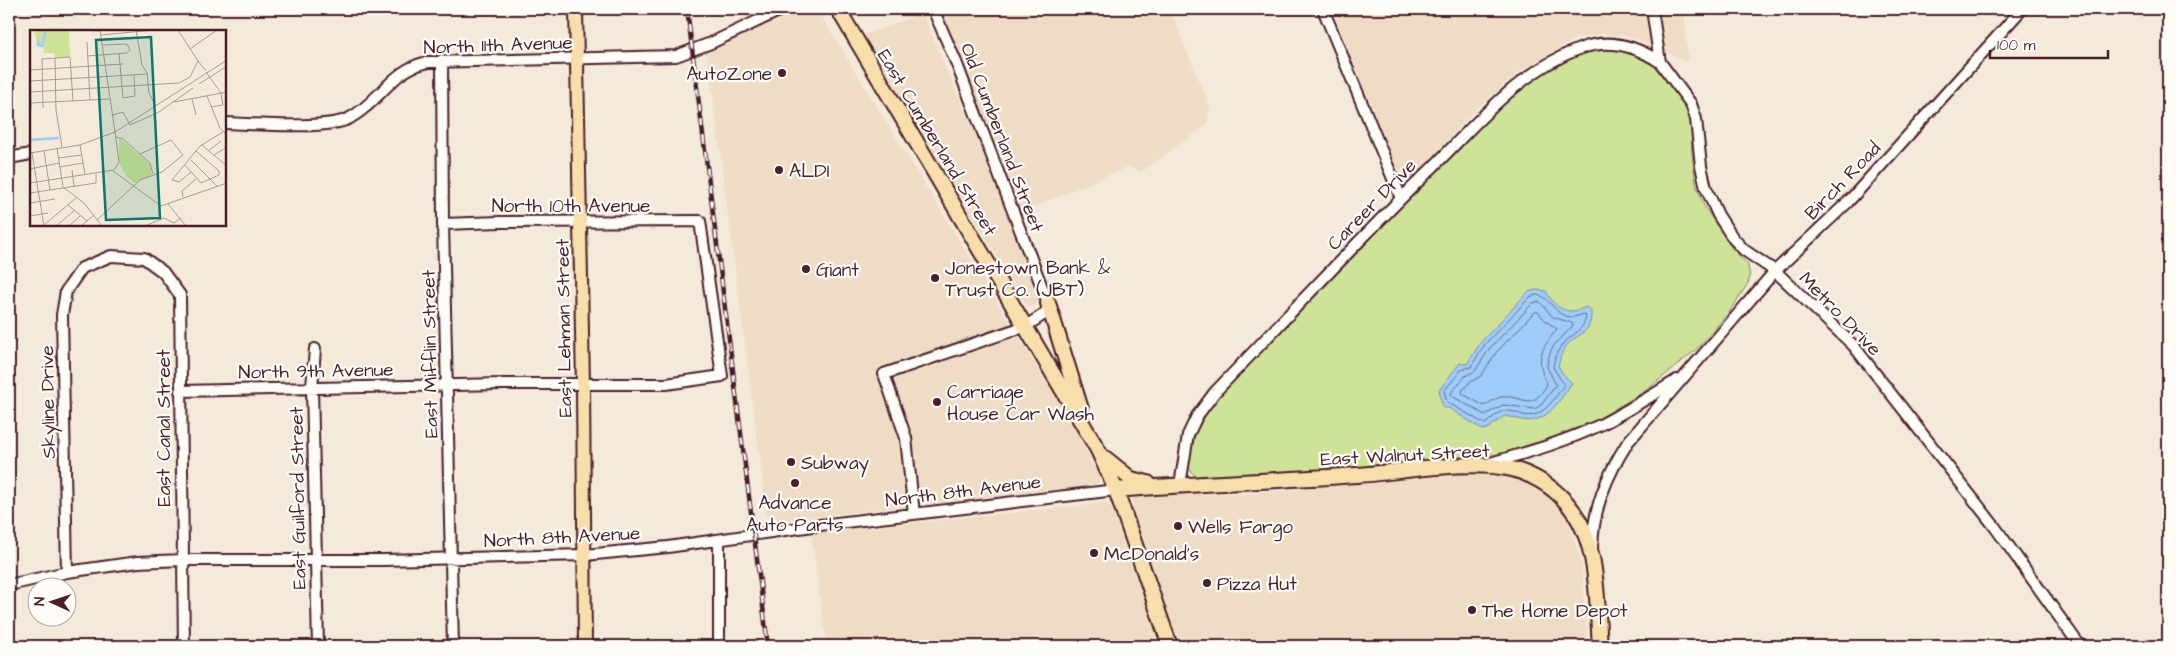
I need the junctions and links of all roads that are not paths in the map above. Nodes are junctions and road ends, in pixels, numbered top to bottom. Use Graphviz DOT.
graph roads {
  1 [pos="576,9"];
  2 [pos="784,9"];
  3 [pos="838,9"];
  4 [pos="933,9"];
  5 [pos="1323,9"];
  6 [pos="1652,9"];
  7 [pos="2022,9"];
  8 [pos="578,59"];
  9 [pos="442,60"];
  10 [pos="1660,62"];
  11 [pos="226,123"];
  12 [pos="30,154"];
  13 [pos="9,158"];
  14 [pos="1401,198"];
  15 [pos="580,222"];
  16 [pos="443,224"];
  17 [pos="111,256"];
  18 [pos="1775,271"];
  19 [pos="1048,303"];
  20 [pos="1026,326"];
  21 [pos="315,349"];
  22 [pos="1686,375"];
  23 [pos="722,376"];
  24 [pos="584,385"];
  25 [pos="447,386"];
  26 [pos="312,387"];
  27 [pos="180,390"];
  28 [pos="1088,434"];
  29 [pos="1098,450"];
  30 [pos="1483,465"];
  31 [pos="1180,485"];
  32 [pos="1161,486"];
  33 [pos="1116,490"];
  34 [pos="914,514"];
  35 [pos="719,540"];
  36 [pos="584,555"];
  37 [pos="1592,556"];
  38 [pos="452,559"];
  39 [pos="182,560"];
  40 [pos="317,560"];
  41 [pos="67,572"];
  42 [pos="9,585"];
  43 [pos="184,646"];
  44 [pos="318,646"];
  45 [pos="453,646"];
  46 [pos="585,646"];
  47 [pos="719,646"];
  48 [pos="1170,646"];
  49 [pos="1600,646"];
  50 [pos="2080,646"];
  1 -- 8 [label="main road, East Lehman Street"];
  2 -- 8 [label="street, North 11th Avenue"];
  3 -- 20 [label="highway, East Cumberland Street"];
  4 -- 19 [label="street, Old Cumberland Street"];
  5 -- 14 [label="street"];
  6 -- 10 [label="street, Metro Drive"];
  7 -- 18 [label="street, Birch Road"];
  8 -- 9 [label="street, North 11th Avenue"];
  8 -- 15 [label="main road, East Lehman Street"];
  9 -- 11 [label="street, North 11th Avenue"];
  9 -- 16 [label="street, East Mifflin Street"];
  10 -- 14 [label="street, Career Drive"];
  10 -- 18 [label="street, Metro Drive"];
  12 -- 13 [label="street"];
  14 -- 31 [label="street, Career Drive"];
  15 -- 16 [label="street, North 10th Avenue"];
  15 -- 23 [label="street, North 10th Avenue"];
  15 -- 24 [label="main road, East Lehman Street"];
  16 -- 25 [label="street, East Mifflin Street"];
  17 -- 27 [label="street, East Canal Street"];
  17 -- 41 [label="street, Skyline Drive"];
  18 -- 22 [label="street, Birch Road"];
  18 -- 50 [label="street, Metro Drive"];
  19 -- 20 [label="street"];
  19 -- 28 [label="highway"];
  20 -- 28 [label="highway, East Cumberland Street"];
  20 -- 34 [label="street"];
  21 -- 26 [label="street, East Guilford Street"];
  22 -- 30 [label="street, Birch Road"];
  22 -- 37 [label="street, Birch Road"];
  23 -- 24 [label="street, North 9th Avenue"];
  24 -- 25 [label="street, North 9th Avenue"];
  24 -- 36 [label="main road, East Lehman Street"];
  25 -- 26 [label="street, North 9th Avenue"];
  25 -- 38 [label="street, East Mifflin Street"];
  26 -- 27 [label="street, North 9th Avenue"];
  26 -- 40 [label="street, East Guilford Street"];
  27 -- 39 [label="street, East Canal Street"];
  28 -- 29 [label="highway, East Cumberland Street"];
  29 -- 32 [label="highway"];
  29 -- 33 [label="highway, East Cumberland Street"];
  30 -- 31 [label="highway, East Walnut Street"];
  30 -- 37 [label="highway, East Walnut Street"];
  31 -- 32 [label="highway, East Walnut Street"];
  32 -- 33 [label="highway, East Walnut Street"];
  33 -- 34 [label="street, North 8th Avenue"];
  33 -- 48 [label="highway, East Cumberland Street"];
  34 -- 35 [label="street, North 8th Avenue"];
  35 -- 36 [label="street, North 8th Avenue"];
  35 -- 47 [label="street"];
  36 -- 38 [label="street, North 8th Avenue"];
  36 -- 46 [label="main road, East Lehman Street"];
  37 -- 49 [label="highway, East Walnut Street"];
  38 -- 40 [label="street, North 8th Avenue"];
  38 -- 45 [label="street, East Mifflin Street"];
  39 -- 40 [label="street, North 8th Avenue"];
  39 -- 41 [label="street, North 8th Avenue"];
  39 -- 43 [label="street, East Canal Street"];
  40 -- 44 [label="street, East Guilford Street"];
  41 -- 42 [label="street, North 8th Avenue"];
}
